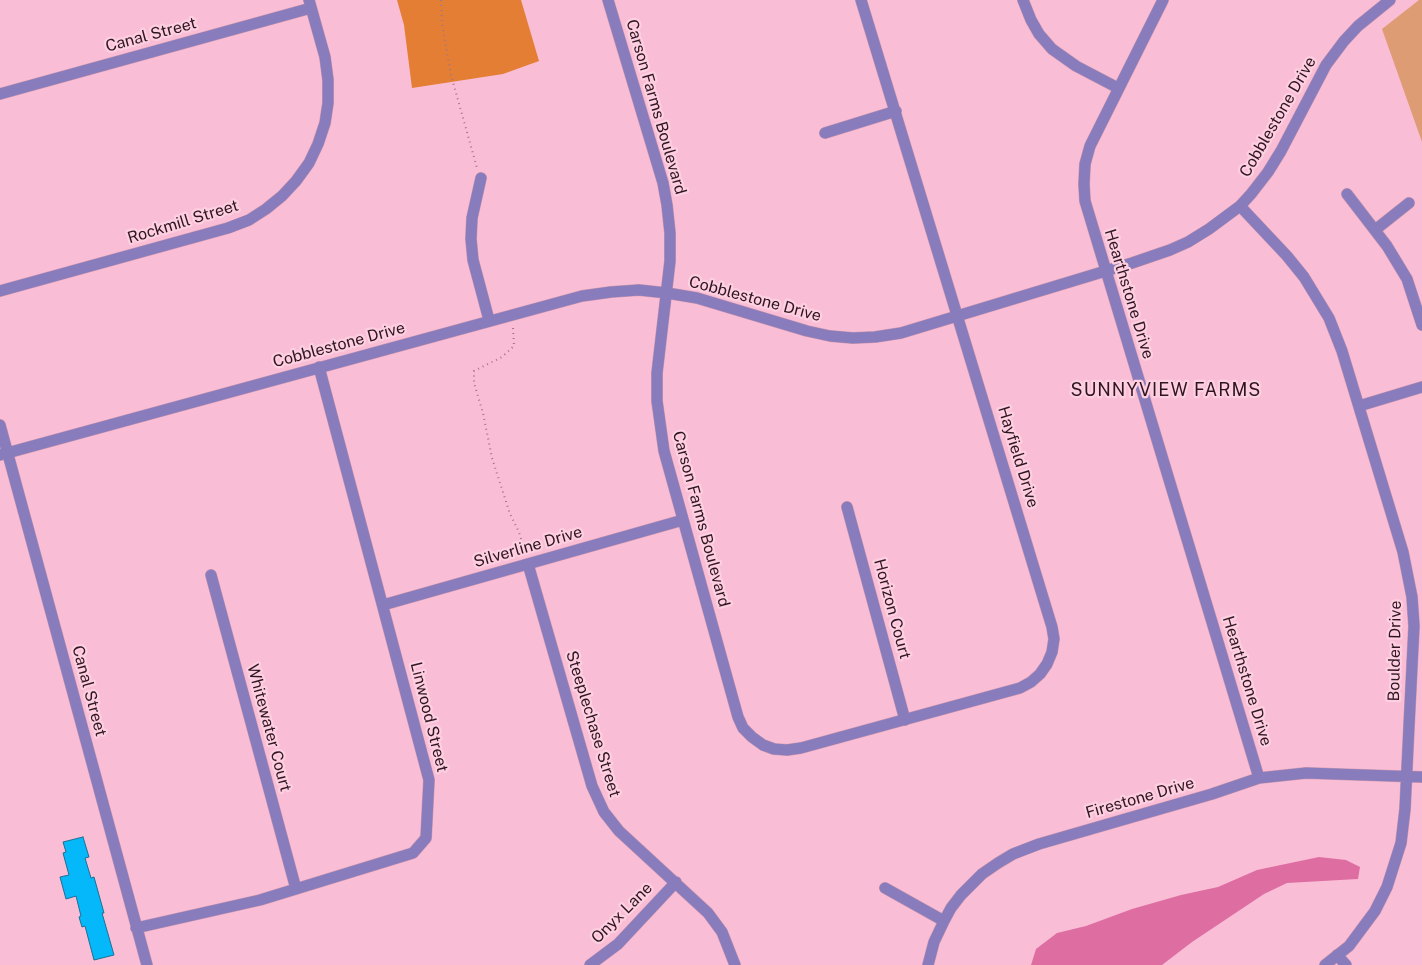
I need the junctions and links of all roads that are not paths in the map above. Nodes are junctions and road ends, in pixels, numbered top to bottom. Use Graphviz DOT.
graph roads {
  1 [pos="608,0"];
  2 [pos="861,0"];
  3 [pos="1023,0"];
  4 [pos="1163,0"];
  5 [pos="1390,0"];
  6 [pos="310,4"];
  7 [pos="1118,88"];
  8 [pos="0,94"];
  9 [pos="896,112"];
  10 [pos="825,133"];
  11 [pos="480,178"];
  12 [pos="1347,194"];
  13 [pos="1409,203"];
  14 [pos="1240,206"];
  15 [pos="1375,230"];
  16 [pos="1106,271"];
  17 [pos="0,291"];
  18 [pos="667,293"];
  19 [pos="958,316"];
  20 [pos="1421,317"];
  21 [pos="489,320"];
  22 [pos="319,367"];
  23 [pos="1422,386"];
  24 [pos="1359,406"];
  25 [pos="0,425"];
  26 [pos="4,454"];
  27 [pos="847,507"];
  28 [pos="683,520"];
  29 [pos="528,564"];
  30 [pos="211,575"];
  31 [pos="1417,597"];
  32 [pos="383,605"];
  33 [pos="905,720"];
  34 [pos="1422,777"];
  35 [pos="1259,778"];
  36 [pos="1407,778"];
  37 [pos="676,882"];
  38 [pos="885,888"];
  39 [pos="296,889"];
  40 [pos="944,921"];
  41 [pos="136,928"];
  42 [pos="1337,955"];
  43 [pos="147,965"];
  44 [pos="590,965"];
  45 [pos="735,965"];
  46 [pos="928,965"];
  47 [pos="1325,965"];
  48 [pos="1346,965"];
  1 -- 18 [label="street, Carson Farms Boulevard"];
  2 -- 9 [label="street, Hayfield Drive"];
  3 -- 7 [label="street"];
  4 -- 7 [label="street, Hearthstone Drive"];
  5 -- 14 [label="street, Cobblestone Drive"];
  6 -- 8 [label="street, Canal Street"];
  6 -- 17 [label="street, Rockmill Street"];
  7 -- 16 [label="street, Hearthstone Drive"];
  9 -- 10 [label="street"];
  9 -- 19 [label="street, Hayfield Drive"];
  11 -- 21 [label="street"];
  12 -- 15 [label="street"];
  13 -- 15 [label="street"];
  14 -- 16 [label="street, Cobblestone Drive"];
  14 -- 24 [label="street, Boulder Drive"];
  15 -- 20 [label="street"];
  16 -- 19 [label="street, Cobblestone Drive"];
  16 -- 35 [label="street, Hearthstone Drive"];
  18 -- 19 [label="street, Cobblestone Drive"];
  18 -- 21 [label="street, Cobblestone Drive"];
  18 -- 28 [label="street, Carson Farms Boulevard"];
  19 -- 33 [label="street, Hayfield Drive"];
  21 -- 22 [label="street, Cobblestone Drive"];
  22 -- 26 [label="street, Cobblestone Drive"];
  22 -- 32 [label="street, Linwood Street"];
  23 -- 24 [label="street"];
  24 -- 31 [label="street, Boulder Drive"];
  25 -- 26 [label="street, Canal Street"];
  26 -- 41 [label="street, Canal Street"];
  27 -- 33 [label="street, Horizon Court"];
  28 -- 29 [label="street, Silverline Drive"];
  28 -- 33 [label="street, Carson Farms Boulevard"];
  29 -- 32 [label="street, Silverline Drive"];
  29 -- 37 [label="street, Steeplechase Street"];
  30 -- 39 [label="street, Whitewater Court"];
  31 -- 36 [label="street, Boulder Drive"];
  32 -- 39 [label="street, Linwood Street"];
  34 -- 36 [label="street, Firestone Drive"];
  35 -- 36 [label="street, Firestone Drive"];
  35 -- 40 [label="street, Firestone Drive"];
  36 -- 42 [label="street, Boulder Drive"];
  37 -- 44 [label="street, Onyx Lane"];
  37 -- 45 [label="street, Steeplechase Street"];
  38 -- 40 [label="street"];
  39 -- 41 [label="street, Linwood Street"];
  40 -- 46 [label="street, Firestone Drive"];
  41 -- 43 [label="street, Canal Street"];
  42 -- 47 [label="street, Boulder Drive"];
  42 -- 48 [label="street"];
}
